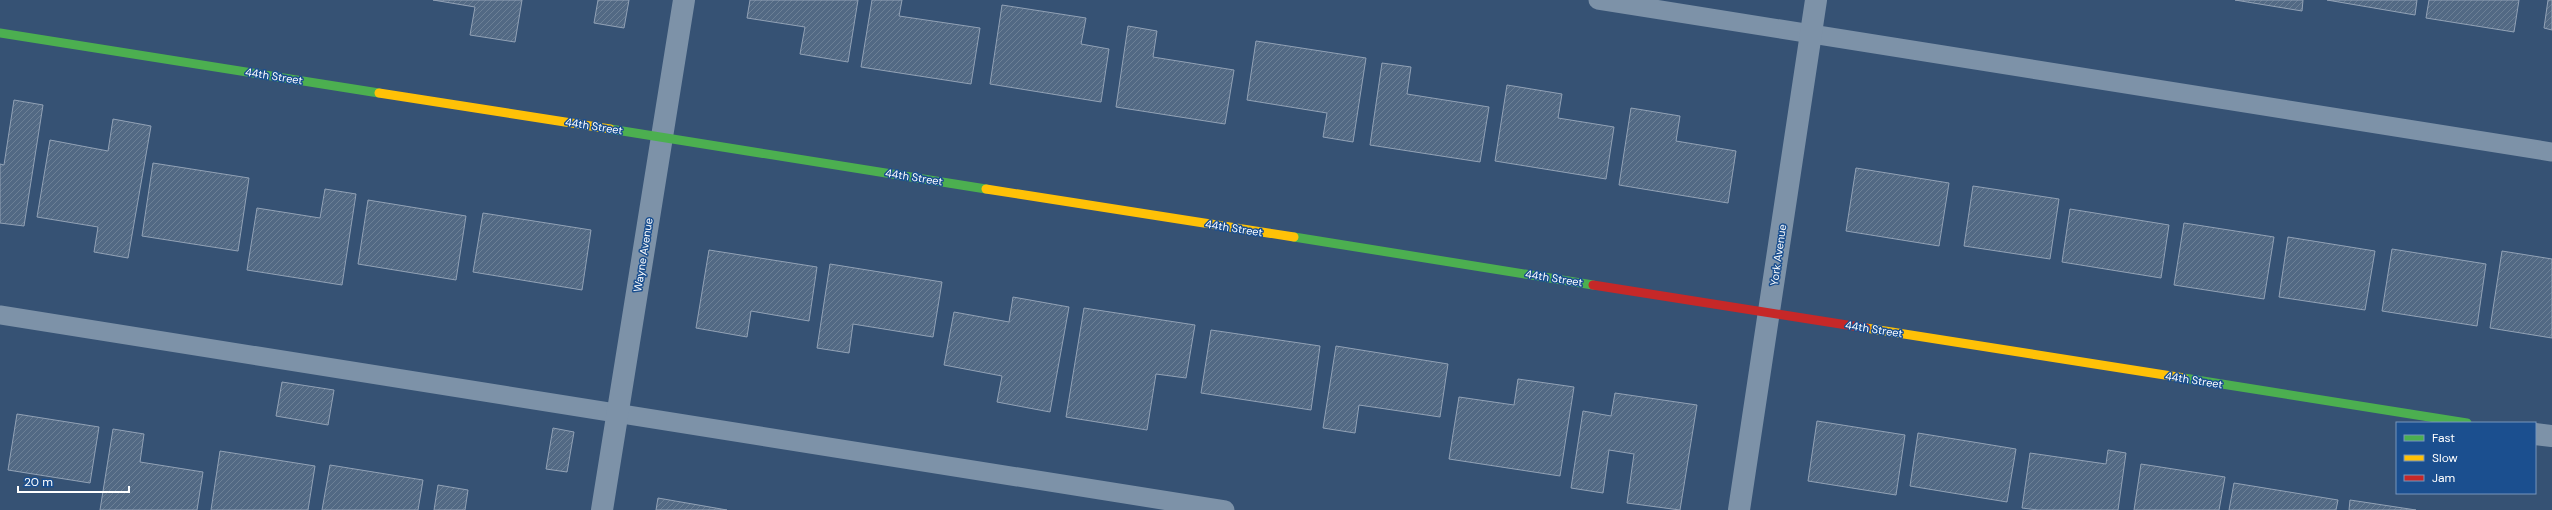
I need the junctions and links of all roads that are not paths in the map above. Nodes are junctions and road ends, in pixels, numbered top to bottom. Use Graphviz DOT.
graph roads {
  1 [pos="684,0"];
  2 [pos="1598,0"];
  3 [pos="1816,0"];
  4 [pos="0,33"];
  5 [pos="1811,33"];
  6 [pos="662,137"];
  7 [pos="2552,152"];
  8 [pos="1770,312"];
  9 [pos="0,315"];
  10 [pos="617,415"];
  11 [pos="2461,422"];
  12 [pos="2536,434"];
  13 [pos="2552,436"];
  14 [pos="602,510"];
  15 [pos="1225,510"];
  16 [pos="1739,510"];
  1 -- 6 [label="street, Wayne Avenue"];
  2 -- 5 [label="lane"];
  3 -- 5 [label="street, York Avenue"];
  4 -- 6 [label="street, 44th Street"];
  5 -- 7 [label="lane"];
  5 -- 8 [label="street, York Avenue"];
  6 -- 8 [label="street, 44th Street"];
  6 -- 10 [label="street, Wayne Avenue"];
  8 -- 11 [label="street, 44th Street"];
  8 -- 16 [label="street, York Avenue"];
  9 -- 10 [label="lane"];
  10 -- 14 [label="street, Wayne Avenue"];
  10 -- 15 [label="lane"];
  12 -- 13 [label="street"];
}
